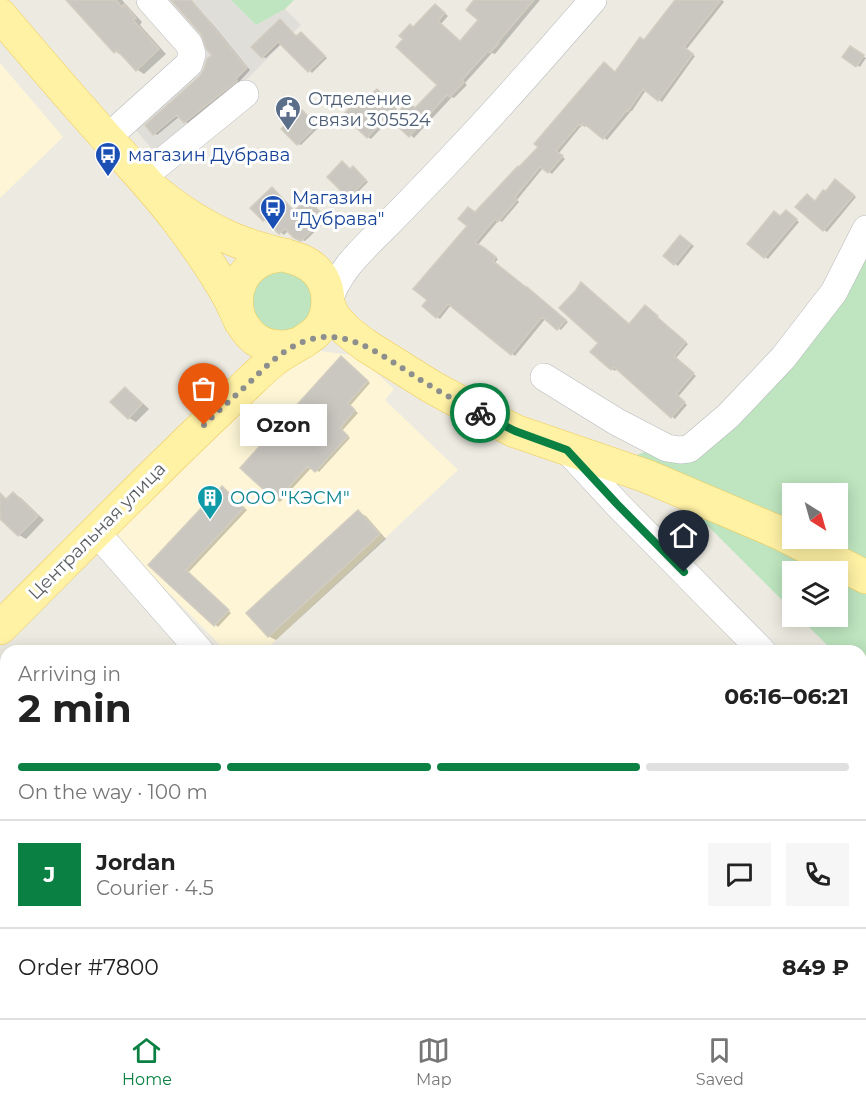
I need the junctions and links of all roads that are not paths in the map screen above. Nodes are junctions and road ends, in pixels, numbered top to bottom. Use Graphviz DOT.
graph roads {
  1 [pos="150,0"];
  2 [pos="593,0"];
  3 [pos="0,15"];
  4 [pos="244,94"];
  5 [pos="107,138"];
  6 [pos="149,184"];
  7 [pos="866,229"];
  8 [pos="356,257"];
  9 [pos="298,260"];
  10 [pos="328,304"];
  11 [pos="238,316"];
  12 [pos="365,345"];
  13 [pos="295,346"];
  14 [pos="544,377"];
  15 [pos="220,410"];
  16 [pos="617,422"];
  17 [pos="580,454"];
  18 [pos="96,532"];
  19 [pos="866,577"];
  20 [pos="0,628"];
  21 [pos="195,645"];
  22 [pos="756,645"];
  1 -- 5 [label="street"];
  2 -- 8 [label="street"];
  3 -- 5 [label="main road"];
  4 -- 6 [label="street"];
  5 -- 6 [label="main road"];
  6 -- 9 [label="main road"];
  6 -- 11 [label="main road"];
  7 -- 16 [label="street"];
  8 -- 9 [label="street"];
  8 -- 10 [label="street"];
  9 -- 10 [label="main road"];
  9 -- 11 [label="main road"];
  10 -- 12 [label="main road"];
  10 -- 13 [label="main road"];
  11 -- 13 [label="main road"];
  11 -- 15 [label="main road"];
  12 -- 13 [label="main road"];
  12 -- 17 [label="main road"];
  13 -- 15 [label="main road"];
  14 -- 16 [label="street"];
  15 -- 18 [label="main road, Центральная улица"];
  16 -- 17 [label="street"];
  17 -- 19 [label="main road"];
  17 -- 22 [label="street"];
  18 -- 20 [label="main road, Центральная улица"];
  18 -- 21 [label="street"];
}
